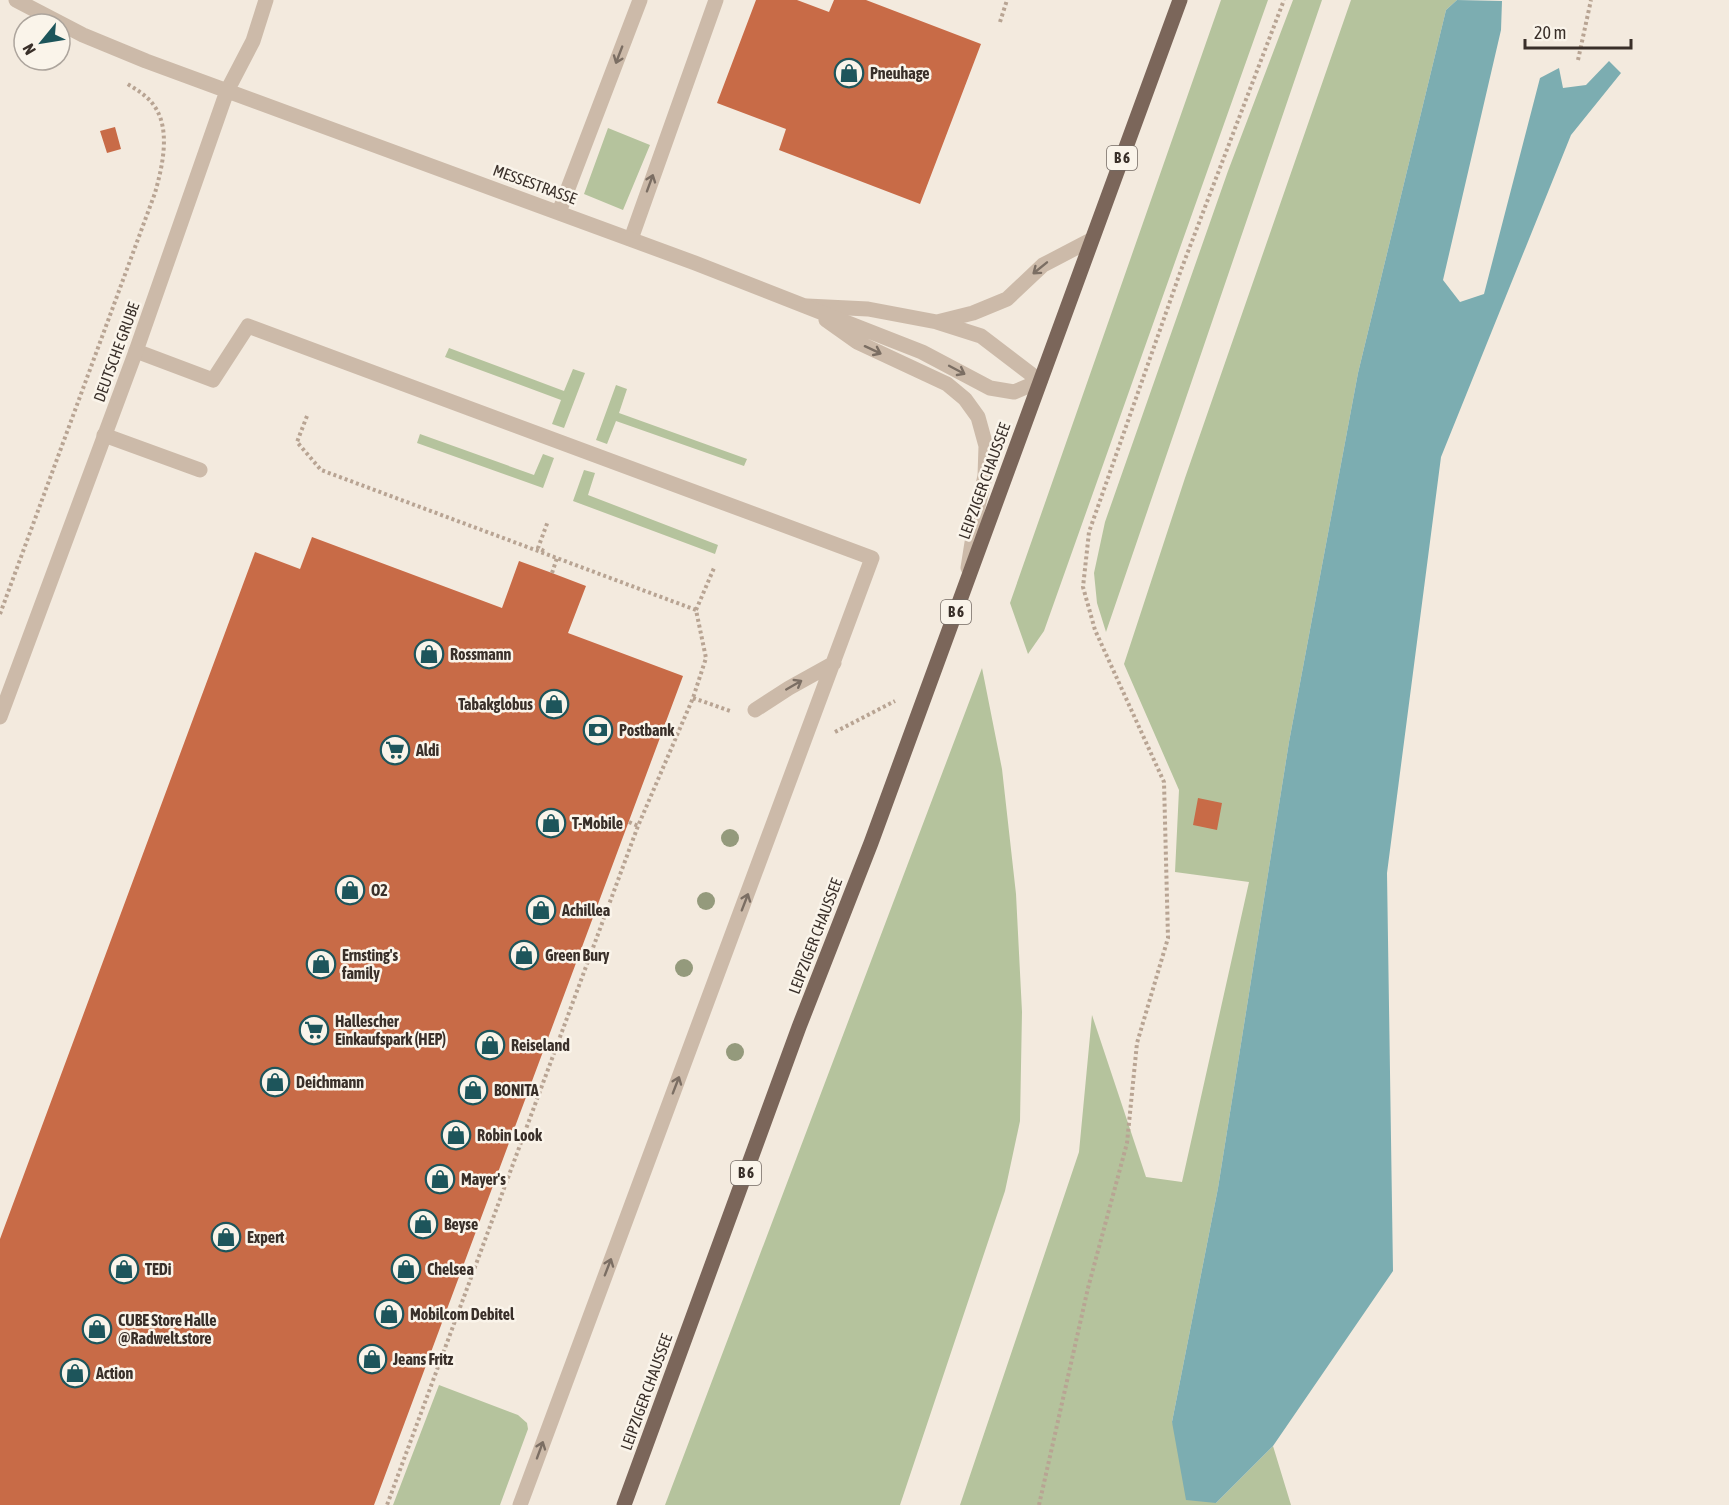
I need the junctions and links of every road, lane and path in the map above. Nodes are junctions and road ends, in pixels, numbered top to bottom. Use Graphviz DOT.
graph roads {
  1 [pos="16,0"];
  2 [pos="266,0"];
  3 [pos="640,0"];
  4 [pos="716,0"];
  5 [pos="1007,0"];
  6 [pos="1180,0"];
  7 [pos="1284,0"];
  8 [pos="1591,0"];
  9 [pos="1000,22"];
  10 [pos="1578,60"];
  11 [pos="126,83"];
  12 [pos="227,91"];
  13 [pos="559,212"];
  14 [pos="631,238"];
  15 [pos="1091,240"];
  16 [pos="807,306"];
  17 [pos="937,322"];
  18 [pos="136,351"];
  19 [pos="1040,381"];
  20 [pos="307,416"];
  21 [pos="104,435"];
  22 [pos="200,470"];
  23 [pos="548,520"];
  24 [pos="557,558"];
  25 [pos="714,567"];
  26 [pos="552,573"];
  27 [pos="965,586"];
  28 [pos="696,610"];
  29 [pos="0,614"];
  30 [pos="834,663"];
  31 [pos="755,710"];
  32 [pos="0,717"];
  33 [pos="629,822"];
  34 [pos="638,826"];
  35 [pos="387,1505"];
  36 [pos="520,1505"];
  37 [pos="624,1505"];
  38 [pos="1039,1505"];
  1 -- 12 [label="street, MESSESTRASSE"];
  2 -- 12 [label="street, DEUTSCHE GRUBE"];
  3 -- 13 [label="street, one-way"];
  14 -- 4 [label="street, one-way"];
  5 -- 9 [label="path"];
  6 -- 15 [label="main road, B 6"];
  7 -- 38 [label="path"];
  8 -- 10 [label="path"];
  11 -- 29 [label="path"];
  12 -- 13 [label="street, MESSESTRASSE"];
  12 -- 18 [label="street, DEUTSCHE GRUBE"];
  13 -- 14 [label="street, MESSESTRASSE"];
  14 -- 16 [label="street, MESSESTRASSE"];
  15 -- 17 [label="street, one-way"];
  15 -- 19 [label="main road, B 6"];
  16 -- 17 [label="street"];
  16 -- 19 [label="street, MESSESTRASSE, one-way"];
  16 -- 27 [label="street, one-way"];
  17 -- 19 [label="street"];
  18 -- 21 [label="street, DEUTSCHE GRUBE"];
  18 -- 30 [label="street"];
  19 -- 27 [label="main road, LEIPZIGER CHAUSSEE / B 6"];
  20 -- 24 [label="path"];
  21 -- 22 [label="street"];
  21 -- 32 [label="street, DEUTSCHE GRUBE"];
  23 -- 24 [label="path"];
  24 -- 26 [label="path"];
  24 -- 28 [label="path"];
  25 -- 28 [label="path"];
  27 -- 37 [label="main road, LEIPZIGER CHAUSSEE / B 6"];
  28 -- 34 [label="path"];
  31 -- 30 [label="street, one-way"];
  36 -- 30 [label="street, one-way"];
  33 -- 34 [label="path"];
  34 -- 35 [label="path"];
}
